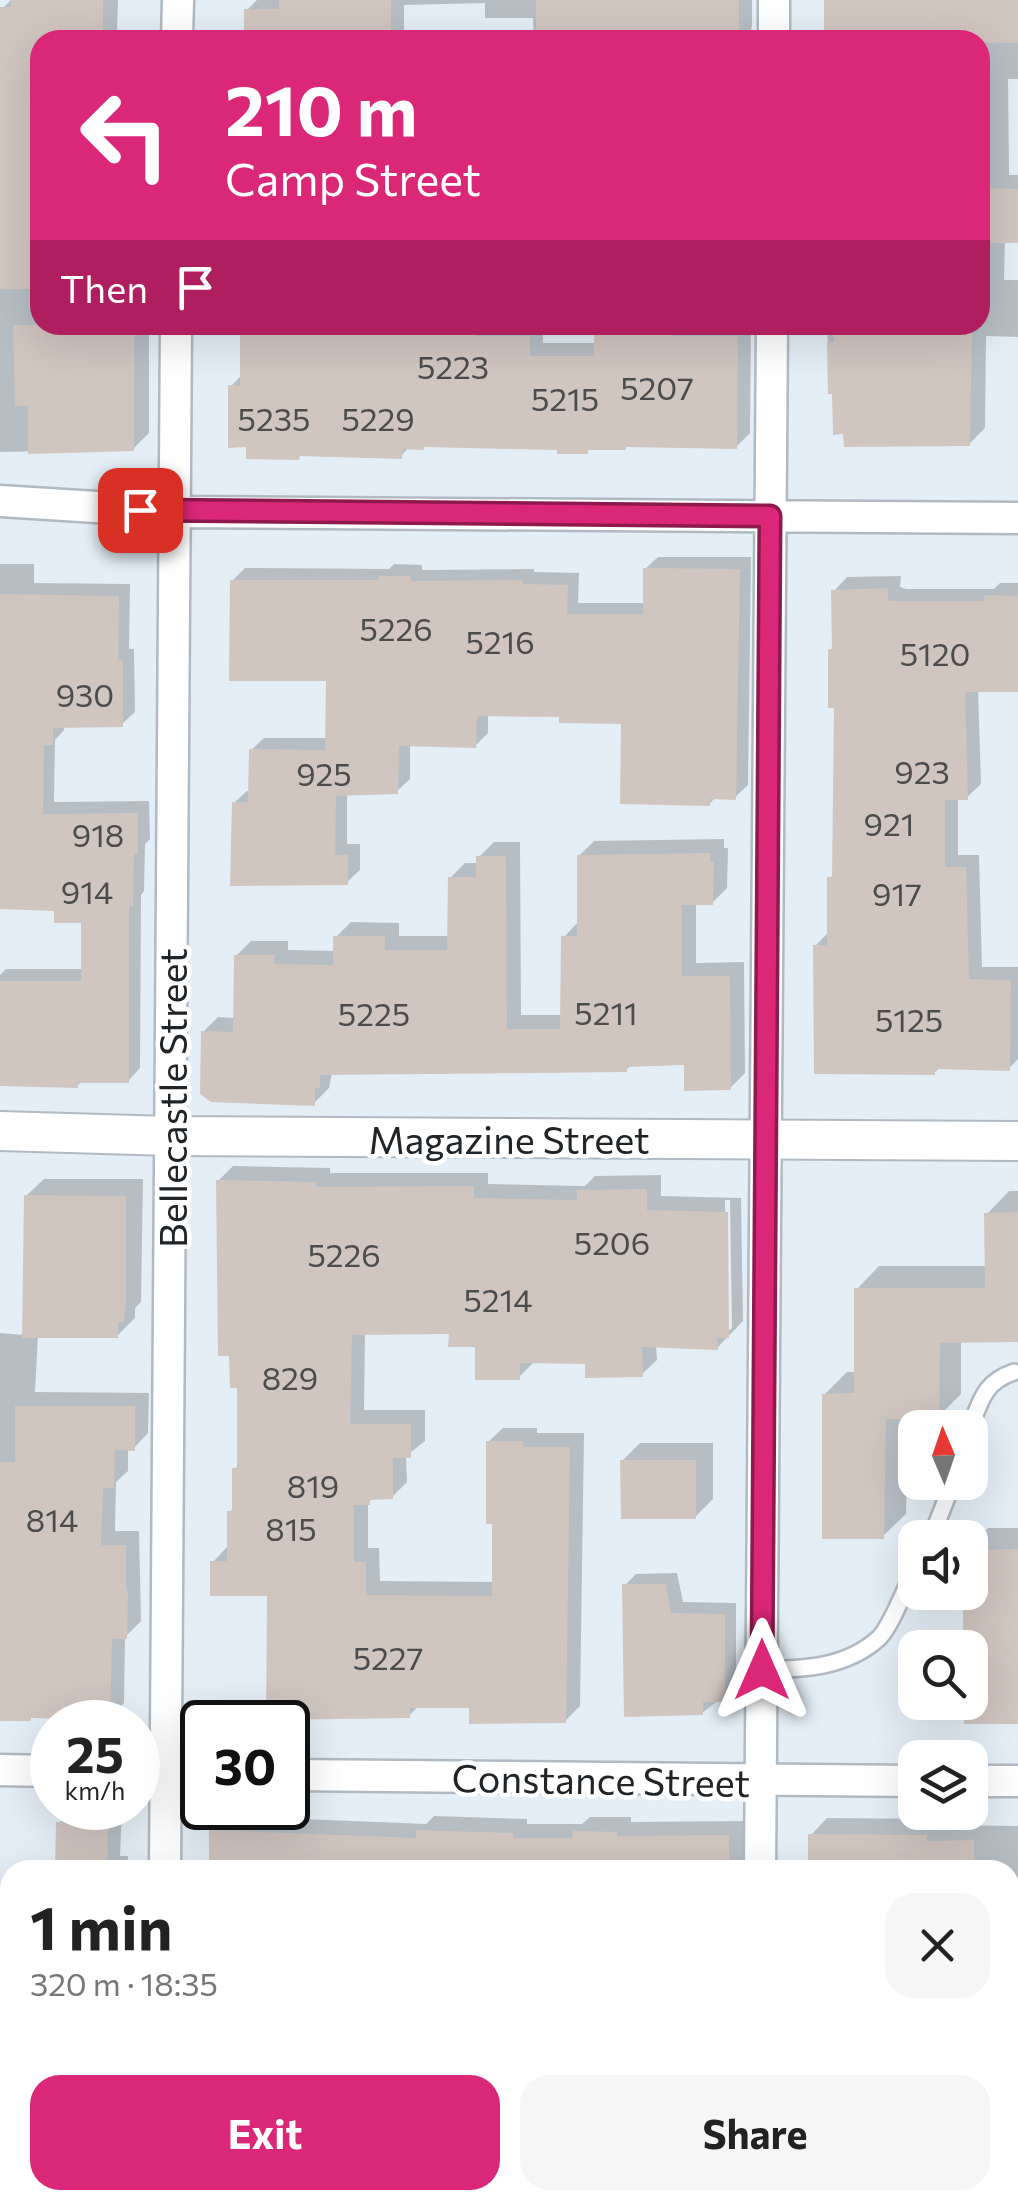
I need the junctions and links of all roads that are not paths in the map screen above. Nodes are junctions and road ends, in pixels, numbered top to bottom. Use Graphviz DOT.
graph roads {
  1 [pos="178,0"];
  2 [pos="774,0"];
  3 [pos="178,30"];
  4 [pos="774,30"];
  5 [pos="176,335"];
  6 [pos="772,335"];
  7 [pos="0,501"];
  8 [pos="176,512"];
  9 [pos="770,516"];
  10 [pos="1018,518"];
  11 [pos="0,1132"];
  12 [pos="171,1136"];
  13 [pos="765,1140"];
  14 [pos="1018,1141"];
  15 [pos="1014,1372"];
  16 [pos="977,1410"];
  17 [pos="898,1602"];
  18 [pos="762,1670"];
  19 [pos="153,1700"];
  20 [pos="0,1770"];
  21 [pos="30,1771"];
  22 [pos="310,1775"];
  23 [pos="898,1781"];
  24 [pos="988,1781"];
  25 [pos="1018,1781"];
  26 [pos="760,1782"];
  27 [pos="159,1830"];
  28 [pos="163,1860"];
  29 [pos="760,1860"];
  1 -- 3 [label="street"];
  2 -- 4 [label="street"];
  5 -- 8 [label="street, Bellecastle Street"];
  6 -- 9 [label="street"];
  7 -- 8 [label="street"];
  8 -- 9 [label="street"];
  8 -- 12 [label="street, Bellecastle Street"];
  9 -- 10 [label="street"];
  9 -- 13 [label="street"];
  11 -- 12 [label="street, Magazine Street"];
  12 -- 13 [label="street, Magazine Street"];
  12 -- 19 [label="street, Bellecastle Street"];
  13 -- 14 [label="street, Magazine Street"];
  13 -- 18 [label="street"];
  15 -- 16 [label="lane"];
  17 -- 18 [label="lane"];
  18 -- 26 [label="street"];
  20 -- 21 [label="street"];
  22 -- 26 [label="street, Constance Street"];
  23 -- 26 [label="street, Constance Street"];
  24 -- 25 [label="street"];
  26 -- 29 [label="street"];
  27 -- 28 [label="street, Bellecastle Street"];
}
